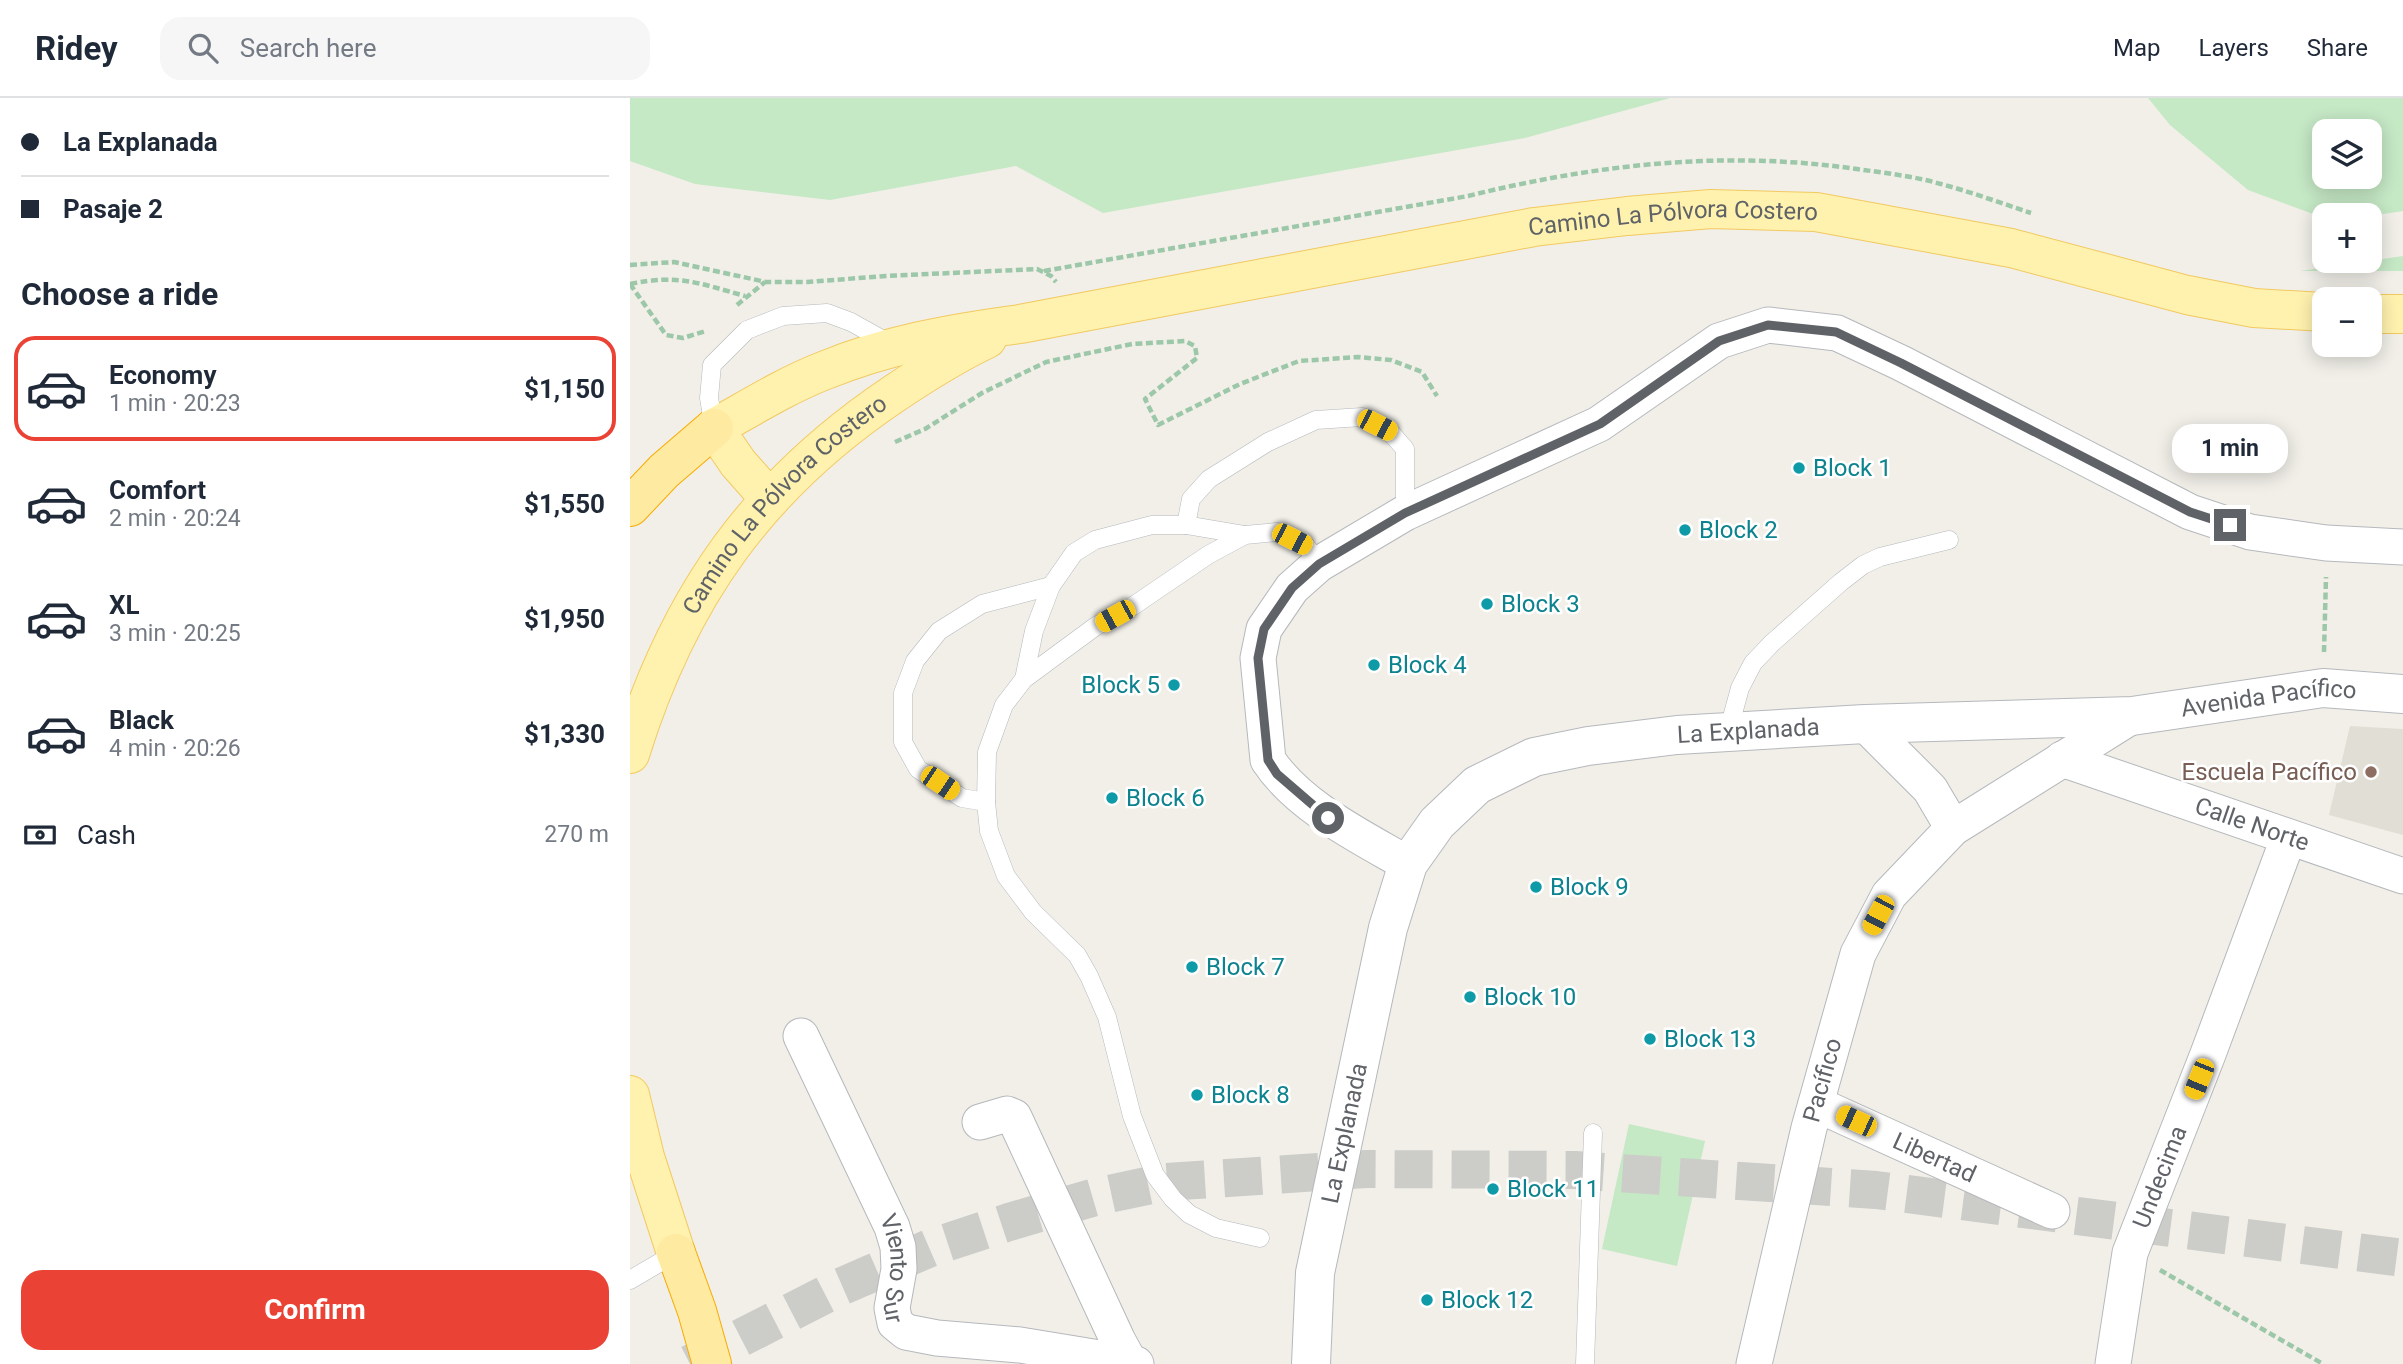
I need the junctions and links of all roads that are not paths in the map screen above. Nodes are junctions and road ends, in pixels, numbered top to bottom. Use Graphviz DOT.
graph roads {
  1 [pos="2312,311"];
  2 [pos="2382,314"];
  3 [pos="2403,314"];
  4 [pos="1020,324"];
  5 [pos="894,346"];
  6 [pos="714,428"];
  7 [pos="769,498"];
  8 [pos="630,508"];
  9 [pos="1405,513"];
  10 [pos="1186,525"];
  11 [pos="1245,535"];
  12 [pos="1949,540"];
  13 [pos="2403,547"];
  14 [pos="1319,564"];
  15 [pos="1051,586"];
  16 [pos="1024,680"];
  17 [pos="2403,694"];
  18 [pos="2133,716"];
  19 [pos="1865,724"];
  20 [pos="1728,732"];
  21 [pos="630,754"];
  22 [pos="2062,759"];
  23 [pos="986,802"];
  24 [pos="1954,828"];
  25 [pos="2288,838"];
  26 [pos="1408,864"];
  27 [pos="2403,876"];
  28 [pos="801,1036"];
  29 [pos="630,1095"];
  30 [pos="1816,1104"];
  31 [pos="980,1122"];
  32 [pos="1594,1133"];
  33 [pos="2052,1211"];
  34 [pos="1260,1238"];
  35 [pos="676,1253"];
  36 [pos="630,1280"];
  37 [pos="1133,1363"];
  38 [pos="712,1364"];
  39 [pos="1311,1364"];
  40 [pos="1586,1364"];
  41 [pos="1754,1364"];
  42 [pos="2113,1364"];
  1 -- 4 [label="main road, Camino La Pólvora Costero"];
  2 -- 3 [label="main road"];
  4 -- 5 [label="main road, Camino La Pólvora Costero"];
  4 -- 7 [label="main road, Camino La Pólvora Costero"];
  5 -- 6 [label="main road, Camino La Pólvora Costero"];
  5 -- 6 [label="lane"];
  6 -- 7 [label="main road"];
  6 -- 8 [label="highway"];
  7 -- 21 [label="main road, Camino La Pólvora Costero"];
  9 -- 10 [label="lane"];
  9 -- 13 [label="street"];
  9 -- 14 [label="street"];
  10 -- 11 [label="lane"];
  10 -- 15 [label="lane"];
  11 -- 14 [label="lane"];
  11 -- 16 [label="lane"];
  12 -- 20 [label="lane"];
  14 -- 26 [label="street"];
  15 -- 16 [label="lane"];
  15 -- 23 [label="lane"];
  16 -- 23 [label="lane"];
  17 -- 18 [label="street, Avenida Pacífico"];
  18 -- 19 [label="street, La Explanada"];
  18 -- 22 [label="street, Pacífico"];
  19 -- 20 [label="street, La Explanada"];
  19 -- 24 [label="street"];
  20 -- 26 [label="street, La Explanada"];
  22 -- 24 [label="street, Pacífico"];
  22 -- 25 [label="street, Calle Norte"];
  23 -- 34 [label="lane"];
  24 -- 30 [label="street, Pacífico"];
  25 -- 27 [label="street, Calle Norte"];
  25 -- 42 [label="street, Undecima"];
  26 -- 39 [label="street, La Explanada"];
  28 -- 37 [label="street, Viento Sur"];
  29 -- 35 [label="main road"];
  30 -- 33 [label="street, Libertad"];
  30 -- 41 [label="street, Pacífico"];
  31 -- 37 [label="street, Viento Sur"];
  32 -- 40 [label="lane"];
  35 -- 36 [label="lane"];
  35 -- 38 [label="highway"];
}
